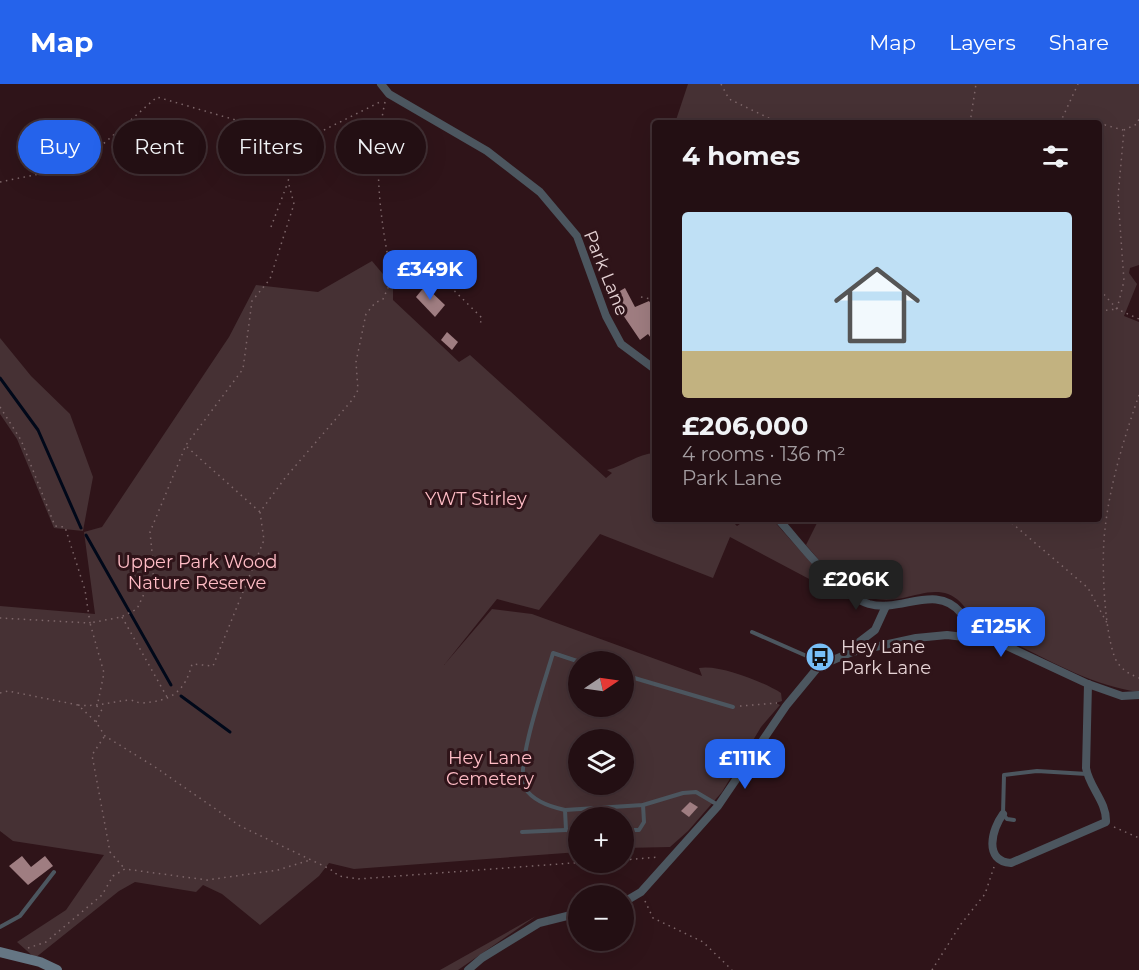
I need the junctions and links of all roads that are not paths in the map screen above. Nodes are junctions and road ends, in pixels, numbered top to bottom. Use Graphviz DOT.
graph roads {
  1 [pos="381,84"];
  2 [pos="652,367"];
  3 [pos="781,522"];
  4 [pos="886,606"];
  5 [pos="752,632"];
  6 [pos="972,638"];
  7 [pos="852,652"];
  8 [pos="568,658"];
  9 [pos="819,666"];
  10 [pos="634,678"];
  11 [pos="1088,684"];
  12 [pos="1139,695"];
  13 [pos="733,707"];
  14 [pos="1087,774"];
  15 [pos="643,806"];
  16 [pos="718,806"];
  17 [pos="565,810"];
  18 [pos="1003,814"];
  19 [pos="1014,820"];
  20 [pos="566,830"];
  21 [pos="634,830"];
  22 [pos="522,832"];
  23 [pos="54,872"];
  24 [pos="634,896"];
  25 [pos="568,916"];
  26 [pos="0,927"];
  27 [pos="0,952"];
  28 [pos="57,970"];
  29 [pos="468,970"];
  1 -- 2 [label="street, Park Lane"];
  3 -- 4 [label="street"];
  4 -- 6 [label="street"];
  4 -- 7 [label="street"];
  5 -- 9 [label="lane"];
  6 -- 7 [label="street"];
  6 -- 11 [label="street"];
  7 -- 9 [label="street"];
  8 -- 17 [label="lane"];
  9 -- 16 [label="street"];
  10 -- 13 [label="lane"];
  11 -- 12 [label="street"];
  11 -- 14 [label="street"];
  14 -- 18 [label="lane"];
  14 -- 18 [label="street"];
  15 -- 16 [label="lane"];
  15 -- 17 [label="lane"];
  15 -- 21 [label="lane"];
  16 -- 24 [label="street"];
  17 -- 20 [label="lane"];
  18 -- 19 [label="lane"];
  20 -- 22 [label="lane"];
  23 -- 26 [label="lane"];
  25 -- 29 [label="street"];
  27 -- 28 [label="street"];
}
